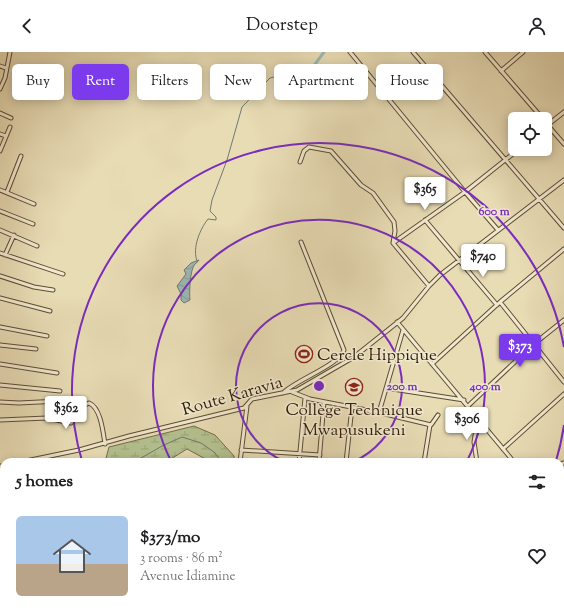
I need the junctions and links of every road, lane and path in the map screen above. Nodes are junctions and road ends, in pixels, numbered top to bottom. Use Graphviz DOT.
graph roads {
  1 [pos="10,52"];
  2 [pos="350,52"];
  3 [pos="413,52"];
  4 [pos="485,52"];
  5 [pos="523,52"];
  6 [pos="0,66"];
  7 [pos="6,68"];
  8 [pos="501,71"];
  9 [pos="0,89"];
  10 [pos="6,90"];
  11 [pos="537,112"];
  12 [pos="564,112"];
  13 [pos="0,113"];
  14 [pos="11,118"];
  15 [pos="552,121"];
  16 [pos="10,127"];
  17 [pos="552,132"];
  18 [pos="0,134"];
  19 [pos="6,136"];
  20 [pos="564,144"];
  21 [pos="0,151"];
  22 [pos="20,156"];
  23 [pos="511,156"];
  24 [pos="506,160"];
  25 [pos="300,162"];
  26 [pos="564,180"];
  27 [pos="0,190"];
  28 [pos="6,192"];
  29 [pos="465,192"];
  30 [pos="538,200"];
  31 [pos="34,204"];
  32 [pos="0,211"];
  33 [pos="426,220"];
  34 [pos="33,224"];
  35 [pos="564,228"];
  36 [pos="0,230"];
  37 [pos="498,230"];
  38 [pos="14,235"];
  39 [pos="301,242"];
  40 [pos="393,243"];
  41 [pos="38,246"];
  42 [pos="564,250"];
  43 [pos="0,253"];
  44 [pos="6,255"];
  45 [pos="458,261"];
  46 [pos="63,274"];
  47 [pos="0,276"];
  48 [pos="429,286"];
  49 [pos="53,290"];
  50 [pos="0,298"];
  51 [pos="500,302"];
  52 [pos="497,305"];
  53 [pos="50,311"];
  54 [pos="564,320"];
  55 [pos="398,322"];
  56 [pos="0,327"];
  57 [pos="404,330"];
  58 [pos="47,336"];
  59 [pos="534,344"];
  60 [pos="0,345"];
  61 [pos="36,349"];
  62 [pos="0,364"];
  63 [pos="432,364"];
  64 [pos="57,373"];
  65 [pos="564,382"];
  66 [pos="0,384"];
  67 [pos="386,388"];
  68 [pos="60,391"];
  69 [pos="292,392"];
  70 [pos="283,393"];
  71 [pos="564,394"];
  72 [pos="305,398"];
  73 [pos="464,400"];
  74 [pos="60,401"];
  75 [pos="0,402"];
  76 [pos="324,402"];
  77 [pos="246,406"];
  78 [pos="468,406"];
  79 [pos="352,407"];
  80 [pos="240,409"];
  81 [pos="377,412"];
  82 [pos="246,413"];
  83 [pos="438,414"];
  84 [pos="478,418"];
  85 [pos="0,420"];
  86 [pos="430,425"];
  87 [pos="105,444"];
  88 [pos="503,449"];
  89 [pos="241,450"];
  90 [pos="300,454"];
  91 [pos="320,455"];
  92 [pos="40,458"];
  93 [pos="240,458"];
  94 [pos="300,458"];
  95 [pos="320,458"];
  96 [pos="346,458"];
  97 [pos="425,458"];
  98 [pos="476,458"];
  99 [pos="511,458"];
  1 -- 7 [label="street"];
  2 -- 29 [label="street"];
  3 -- 24 [label="street"];
  4 -- 8 [label="street"];
  5 -- 8 [label="street"];
  6 -- 7 [label="street"];
  7 -- 9 [label="street"];
  8 -- 11 [label="street"];
  9 -- 10 [label="street"];
  12 -- 15 [label="street"];
  13 -- 14 [label="street"];
  16 -- 19 [label="street"];
  17 -- 20 [label="street"];
  18 -- 19 [label="street"];
  19 -- 21 [label="street"];
  22 -- 28 [label="street"];
  23 -- 24 [label="street"];
  24 -- 29 [label="street"];
  24 -- 30 [label="street"];
  25 -- 40 [label="street"];
  26 -- 30 [label="street, Route Karavia"];
  27 -- 28 [label="street"];
  28 -- 31 [label="street"];
  29 -- 33 [label="street"];
  29 -- 37 [label="street"];
  30 -- 35 [label="street"];
  30 -- 37 [label="street, Route Karavia"];
  32 -- 34 [label="street"];
  33 -- 40 [label="street"];
  33 -- 45 [label="street"];
  36 -- 38 [label="street"];
  37 -- 45 [label="street, Route Karavia"];
  38 -- 41 [label="street"];
  38 -- 44 [label="street"];
  39 -- 70 [label="street"];
  40 -- 48 [label="street"];
  42 -- 51 [label="street"];
  43 -- 44 [label="street"];
  44 -- 46 [label="street"];
  45 -- 48 [label="street, Route Karavia"];
  45 -- 52 [label="street"];
  47 -- 49 [label="street"];
  48 -- 55 [label="street, Route Karavia"];
  50 -- 53 [label="street"];
  51 -- 52 [label="street"];
  51 -- 59 [label="street"];
  52 -- 63 [label="street"];
  54 -- 59 [label="street"];
  55 -- 57 [label="street"];
  55 -- 69 [label="street, Route Karavia"];
  56 -- 58 [label="street"];
  57 -- 63 [label="street"];
  57 -- 67 [label="street"];
  59 -- 65 [label="street"];
  59 -- 78 [label="street"];
  60 -- 61 [label="street"];
  62 -- 64 [label="street"];
  63 -- 73 [label="street"];
  66 -- 68 [label="street"];
  67 -- 73 [label="street"];
  67 -- 81 [label="street"];
  69 -- 70 [label="street, Route Karavia"];
  69 -- 72 [label="street"];
  70 -- 77 [label="street, Route Karavia"];
  71 -- 88 [label="street"];
  72 -- 76 [label="street"];
  72 -- 90 [label="street"];
  73 -- 78 [label="street"];
  74 -- 75 [label="street"];
  76 -- 79 [label="street"];
  76 -- 91 [label="street"];
  77 -- 80 [label="street, Route Karavia"];
  77 -- 82 [label="street"];
  78 -- 84 [label="street"];
  79 -- 81 [label="street"];
  79 -- 96 [label="street"];
  80 -- 82 [label="street"];
  80 -- 87 [label="street, Route Karavia"];
  81 -- 86 [label="street"];
  82 -- 89 [label="street"];
  83 -- 86 [label="street"];
  84 -- 88 [label="street"];
  84 -- 98 [label="street"];
  85 -- 87 [label="street"];
  86 -- 97 [label="street"];
  87 -- 92 [label="street, Route Karavia"];
  88 -- 99 [label="street"];
  89 -- 90 [label="street"];
  89 -- 93 [label="street"];
  90 -- 91 [label="street"];
  90 -- 94 [label="street"];
  91 -- 95 [label="street"];
}
